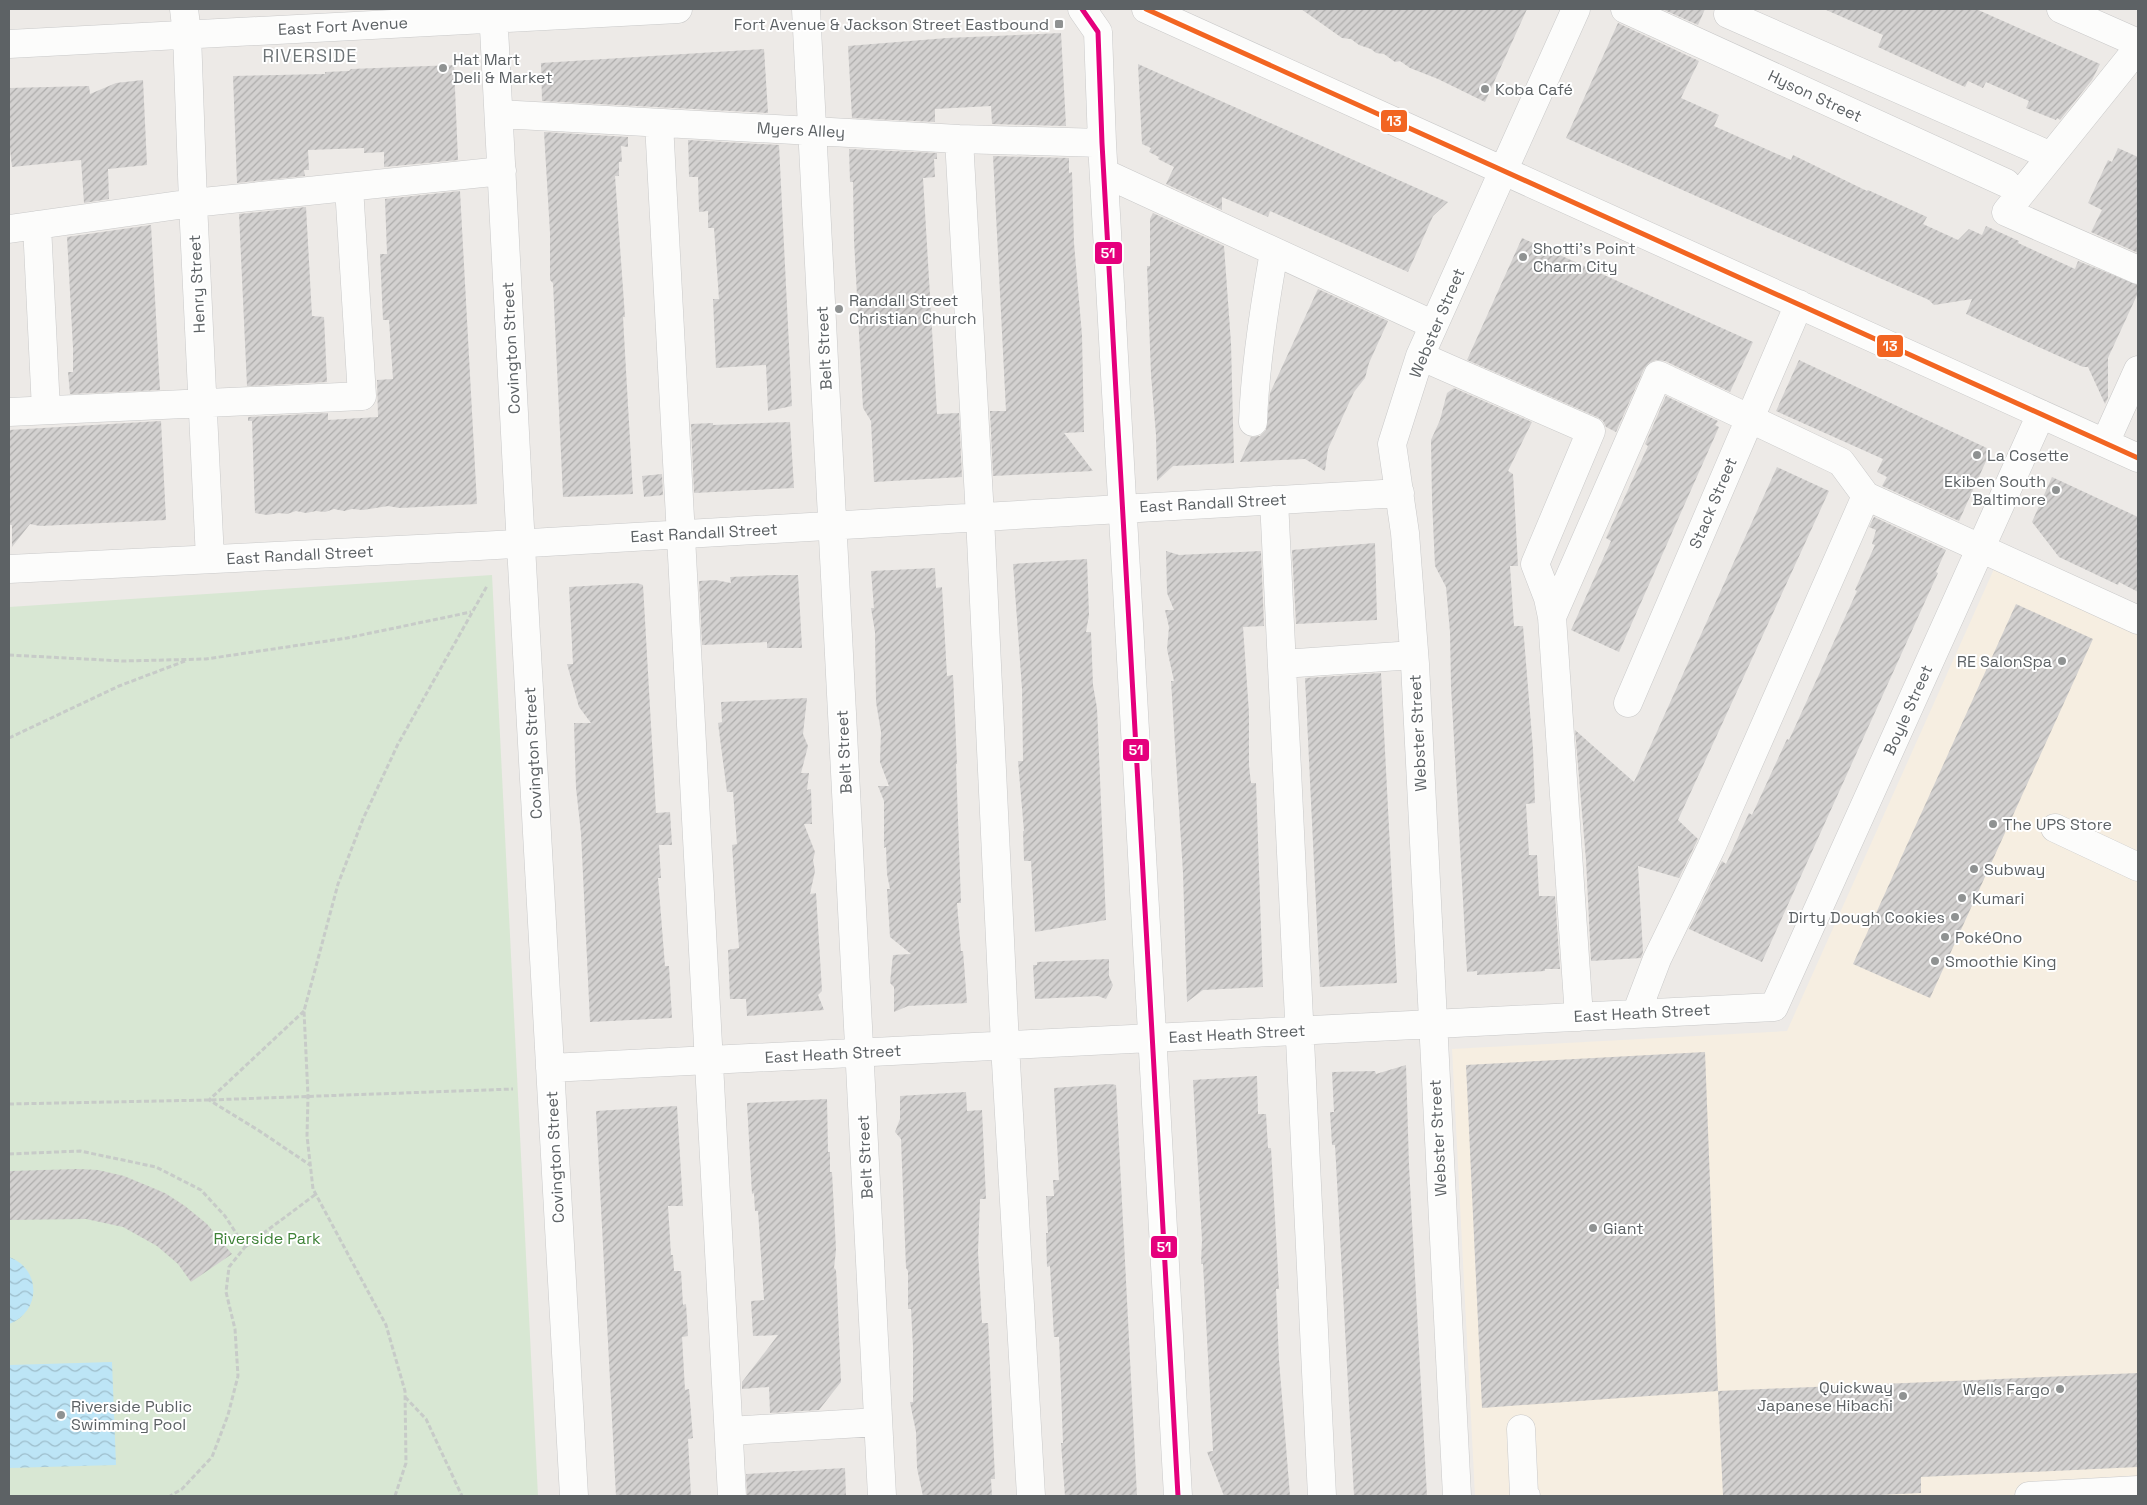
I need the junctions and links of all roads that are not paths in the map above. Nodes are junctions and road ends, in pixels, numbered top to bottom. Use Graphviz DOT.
graph roads {
  1 [pos="678,9"];
  2 [pos="806,9"];
  3 [pos="1082,9"];
  4 [pos="1146,9"];
  5 [pos="1576,9"];
  6 [pos="1625,9"];
  7 [pos="2061,9"];
  8 [pos="1729,11"];
  9 [pos="494,14"];
  10 [pos="186,22"];
  11 [pos="9,44"];
  12 [pos="2138,44"];
  13 [pos="2138,48"];
  14 [pos="1713,49"];
  15 [pos="499,114"];
  16 [pos="659,124"];
  17 [pos="812,131"];
  18 [pos="959,139"];
  19 [pos="1102,143"];
  20 [pos="2051,156"];
  21 [pos="1504,170"];
  22 [pos="502,172"];
  23 [pos="1104,173"];
  24 [pos="2006,183"];
  25 [pos="349,187"];
  26 [pos="193,203"];
  27 [pos="37,225"];
  28 [pos="9,229"];
  29 [pos="1274,252"];
  30 [pos="2138,270"];
  31 [pos="1799,304"];
  32 [pos="1434,325"];
  33 [pos="1420,356"];
  34 [pos="2138,370"];
  35 [pos="202,402"];
  36 [pos="46,410"];
  37 [pos="9,412"];
  38 [pos="2041,414"];
  39 [pos="1750,418"];
  40 [pos="1253,422"];
  41 [pos="2105,443"];
  42 [pos="2138,458"];
  43 [pos="1400,493"];
  44 [pos="1866,496"];
  45 [pos="1274,500"];
  46 [pos="1123,509"];
  47 [pos="980,517"];
  48 [pos="832,525"];
  49 [pos="681,534"];
  50 [pos="521,544"];
  51 [pos="1981,548"];
  52 [pos="210,559"];
  53 [pos="9,570"];
  54 [pos="1552,616"];
  55 [pos="2138,620"];
  56 [pos="1414,655"];
  57 [pos="1282,664"];
  58 [pos="1628,703"];
  59 [pos="2054,828"];
  60 [pos="2138,867"];
  61 [pos="1774,1007"];
  62 [pos="1636,1014"];
  63 [pos="1579,1016"];
  64 [pos="1432,1024"];
  65 [pos="1300,1030"];
  66 [pos="1151,1038"];
  67 [pos="1005,1045"];
  68 [pos="859,1053"];
  69 [pos="709,1060"];
  70 [pos="550,1068"];
  71 [pos="878,1422"];
  72 [pos="1521,1429"];
  73 [pos="729,1431"];
  74 [pos="2138,1490"];
  75 [pos="574,1496"];
  76 [pos="732,1496"];
  77 [pos="882,1496"];
  78 [pos="1031,1496"];
  79 [pos="1178,1496"];
  80 [pos="1322,1496"];
  81 [pos="1457,1496"];
  82 [pos="1526,1496"];
  83 [pos="2029,1496"];
  1 -- 9 [label="street, East Fort Avenue"];
  2 -- 17 [label="street, Belt Street"];
  3 -- 19 [label="street"];
  4 -- 21 [label="street"];
  5 -- 21 [label="street, Webster Street"];
  6 -- 14 [label="street, Hyson Street"];
  7 -- 12 [label="street"];
  8 -- 14 [label="street"];
  8 -- 20 [label="street"];
  9 -- 10 [label="street, East Fort Avenue"];
  9 -- 15 [label="street, Covington Street"];
  10 -- 11 [label="street, East Fort Avenue"];
  10 -- 26 [label="street, Henry Street"];
  13 -- 20 [label="street"];
  14 -- 24 [label="street, Hyson Street"];
  15 -- 16 [label="street, Myers Alley"];
  15 -- 22 [label="street, Covington Street"];
  16 -- 17 [label="street, Myers Alley"];
  16 -- 49 [label="street"];
  17 -- 18 [label="street, Myers Alley"];
  17 -- 48 [label="street, Belt Street"];
  18 -- 19 [label="street, Myers Alley"];
  18 -- 47 [label="street"];
  19 -- 23 [label="street"];
  20 -- 30 [label="street"];
  21 -- 31 [label="street"];
  21 -- 32 [label="street, Webster Street"];
  22 -- 25 [label="street"];
  22 -- 50 [label="street, Covington Street"];
  23 -- 29 [label="street"];
  23 -- 46 [label="street"];
  25 -- 26 [label="street"];
  25 -- 35 [label="street"];
  26 -- 27 [label="street"];
  26 -- 35 [label="street, Henry Street"];
  27 -- 28 [label="street"];
  27 -- 36 [label="street"];
  29 -- 32 [label="street"];
  29 -- 40 [label="street"];
  31 -- 38 [label="street"];
  31 -- 39 [label="street, Stack Street"];
  32 -- 33 [label="street, Webster Street"];
  33 -- 43 [label="street, Webster Street"];
  33 -- 54 [label="street"];
  34 -- 41 [label="street"];
  35 -- 36 [label="street"];
  35 -- 52 [label="street, Henry Street"];
  36 -- 37 [label="street"];
  38 -- 41 [label="street"];
  38 -- 51 [label="street, Boyle Street"];
  39 -- 44 [label="street"];
  39 -- 54 [label="street"];
  39 -- 58 [label="street, Stack Street"];
  41 -- 42 [label="street"];
  43 -- 45 [label="street, East Randall Street"];
  43 -- 56 [label="street, Webster Street"];
  44 -- 51 [label="street"];
  44 -- 62 [label="street"];
  45 -- 46 [label="street, East Randall Street"];
  45 -- 57 [label="street"];
  46 -- 47 [label="street, East Randall Street"];
  46 -- 66 [label="street"];
  47 -- 48 [label="street, East Randall Street"];
  47 -- 67 [label="street"];
  48 -- 49 [label="street, East Randall Street"];
  48 -- 68 [label="street, Belt Street"];
  49 -- 50 [label="street, East Randall Street"];
  49 -- 69 [label="street"];
  50 -- 52 [label="street, East Randall Street"];
  50 -- 70 [label="street, Covington Street"];
  51 -- 55 [label="street"];
  51 -- 61 [label="street, Boyle Street"];
  52 -- 53 [label="street, East Randall Street"];
  54 -- 63 [label="street"];
  56 -- 57 [label="street"];
  56 -- 64 [label="street, Webster Street"];
  57 -- 65 [label="street"];
  59 -- 60 [label="street"];
  61 -- 62 [label="street, East Heath Street"];
  62 -- 63 [label="street, East Heath Street"];
  63 -- 64 [label="street, East Heath Street"];
  64 -- 65 [label="street, East Heath Street"];
  64 -- 81 [label="street, Webster Street"];
  65 -- 66 [label="street, East Heath Street"];
  65 -- 80 [label="street"];
  66 -- 67 [label="street, East Heath Street"];
  66 -- 79 [label="street"];
  67 -- 68 [label="street, East Heath Street"];
  67 -- 78 [label="street"];
  68 -- 69 [label="street, East Heath Street"];
  68 -- 71 [label="street, Belt Street"];
  69 -- 70 [label="street, East Heath Street"];
  69 -- 73 [label="street"];
  70 -- 75 [label="street, Covington Street"];
  71 -- 73 [label="street"];
  71 -- 77 [label="street, Belt Street"];
  72 -- 82 [label="street"];
  73 -- 76 [label="street"];
  74 -- 83 [label="street"];
}
